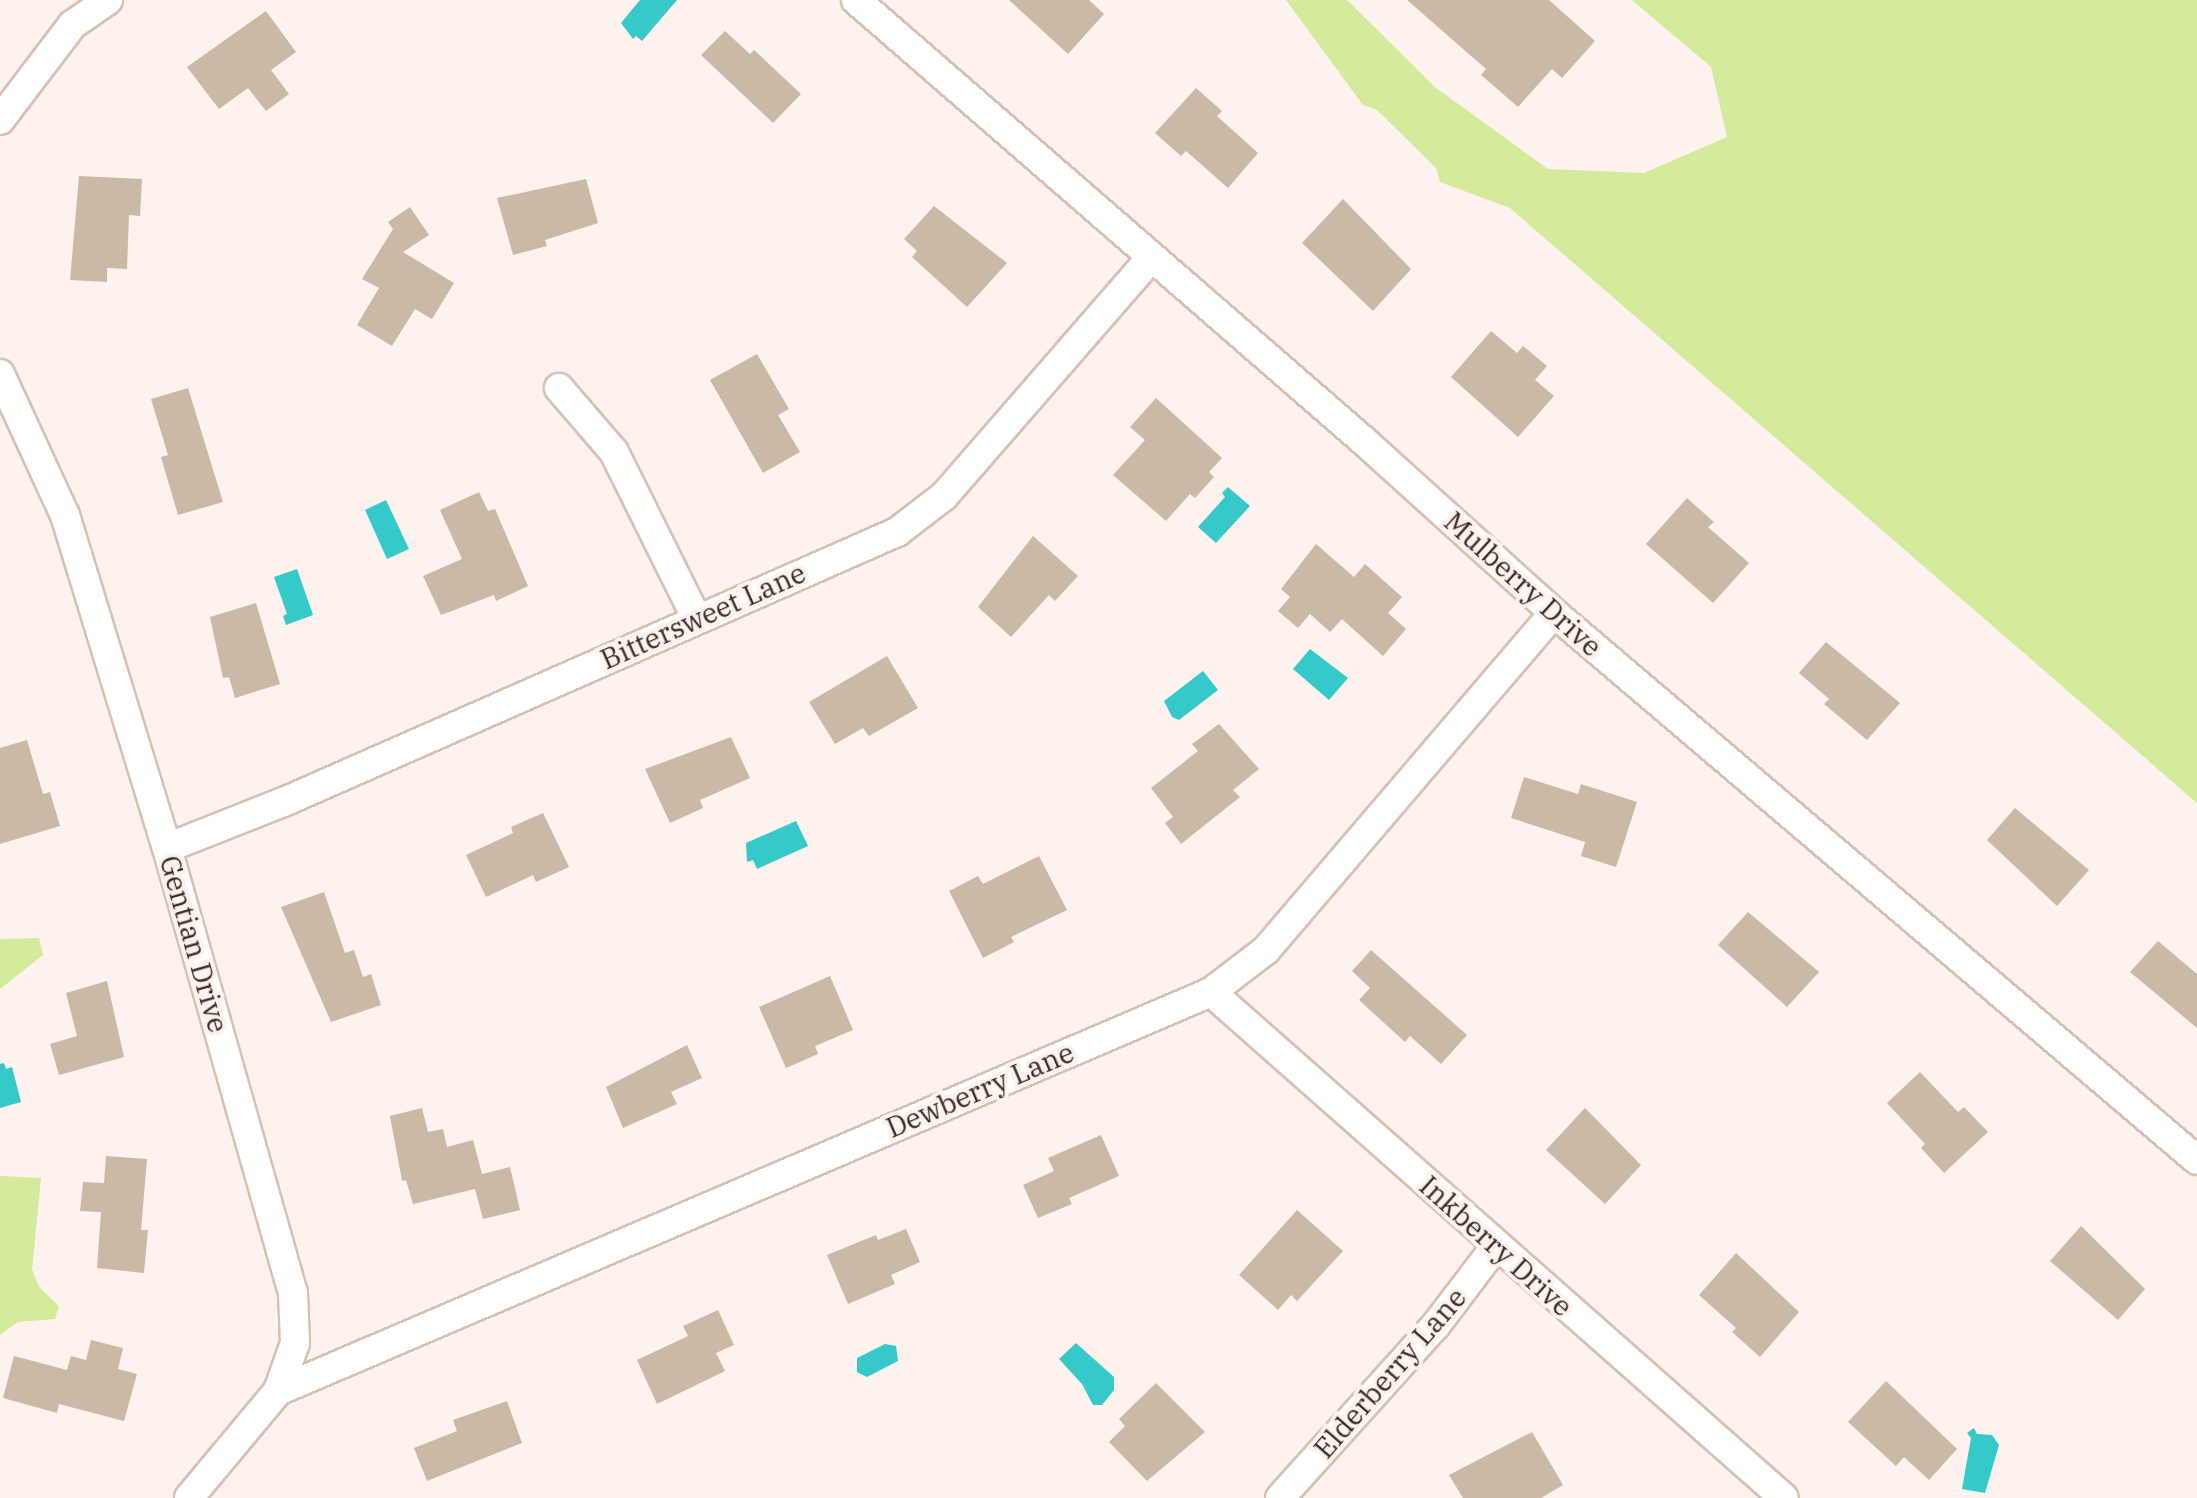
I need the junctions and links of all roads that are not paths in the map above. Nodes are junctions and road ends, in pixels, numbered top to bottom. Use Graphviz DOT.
graph roads {
  1 [pos="108,0"];
  2 [pos="856,0"];
  3 [pos="0,120"];
  4 [pos="1150,258"];
  5 [pos="0,374"];
  6 [pos="559,388"];
  7 [pos="1554,613"];
  8 [pos="696,617"];
  9 [pos="167,848"];
  10 [pos="1210,992"];
  11 [pos="2197,1160"];
  12 [pos="1496,1246"];
  13 [pos="278,1390"];
  14 [pos="189,1498"];
  15 [pos="1280,1498"];
  16 [pos="1784,1498"];
  1 -- 3 [label="street"];
  2 -- 4 [label="street, Mulberry Drive"];
  4 -- 7 [label="street, Mulberry Drive"];
  4 -- 8 [label="street, Bittersweet Lane"];
  5 -- 9 [label="street, Gentian Drive"];
  6 -- 8 [label="street"];
  7 -- 10 [label="street, Dewberry Lane"];
  7 -- 11 [label="street, Mulberry Drive"];
  8 -- 9 [label="street, Bittersweet Lane"];
  9 -- 13 [label="street, Gentian Drive"];
  10 -- 12 [label="street, Inkberry Drive"];
  10 -- 13 [label="street, Dewberry Lane"];
  12 -- 15 [label="street, Elderberry Lane"];
  12 -- 16 [label="street, Inkberry Drive"];
  13 -- 14 [label="street, Gentian Drive"];
}
